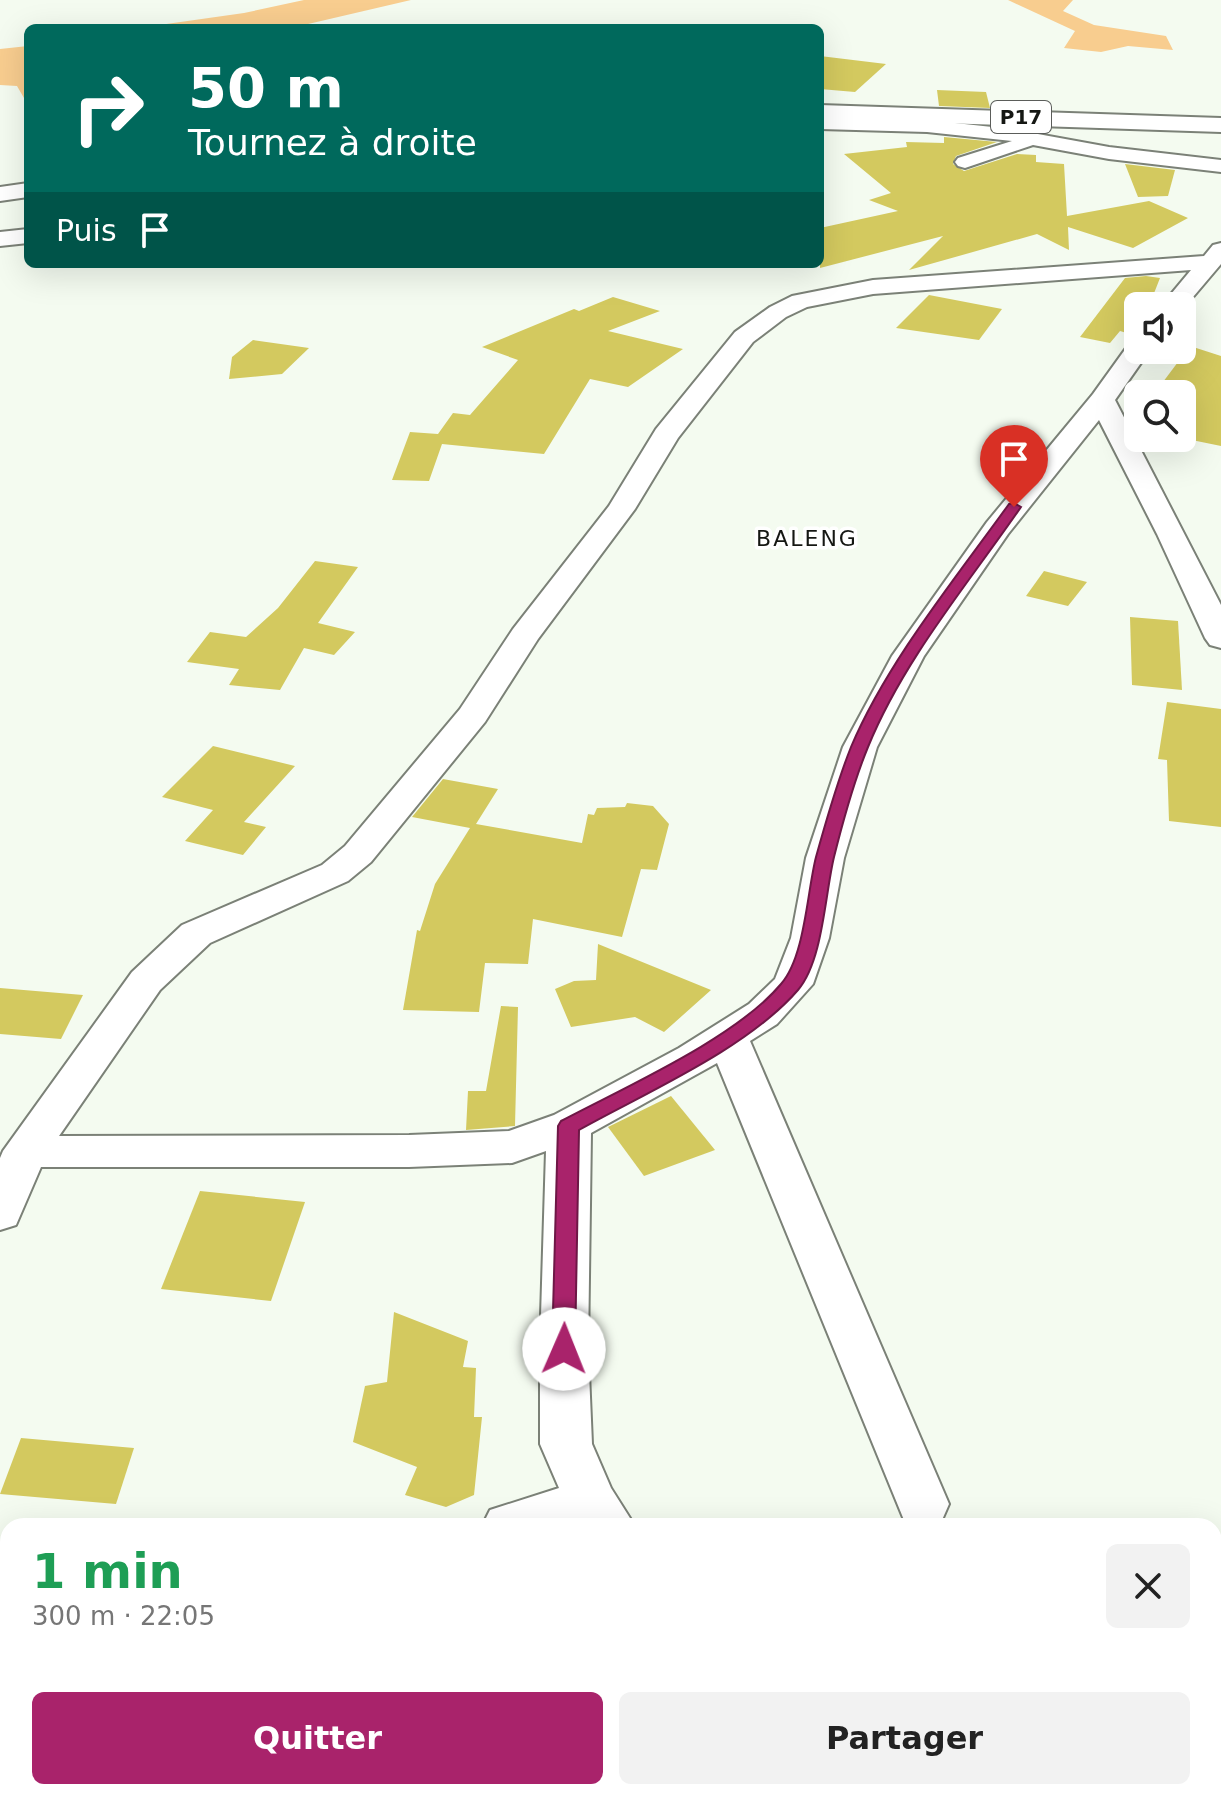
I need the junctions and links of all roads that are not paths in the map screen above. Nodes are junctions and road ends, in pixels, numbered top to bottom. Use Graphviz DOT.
graph roads {
  1 [pos="824,112"];
  2 [pos="1069,118"];
  3 [pos="824,123"];
  4 [pos="1221,125"];
  5 [pos="1038,139"];
  6 [pos="965,162"];
  7 [pos="1221,166"];
  8 [pos="24,191"];
  9 [pos="0,194"];
  10 [pos="24,236"];
  11 [pos="0,239"];
  12 [pos="1215,256"];
  13 [pos="1185,292"];
  14 [pos="1127,364"];
  15 [pos="1102,400"];
  16 [pos="1221,638"];
  17 [pos="727,1036"];
  18 [pos="569,1126"];
  19 [pos="25,1151"];
  20 [pos="0,1213"];
  21 [pos="923,1504"];
  22 [pos="599,1513"];
  23 [pos="564,1518"];
  1 -- 2 [label="main road, P17"];
  2 -- 4 [label="main road, P17"];
  2 -- 5 [label="street"];
  3 -- 5 [label="street"];
  5 -- 6 [label="street"];
  5 -- 7 [label="street"];
  8 -- 9 [label="main road"];
  10 -- 11 [label="street"];
  12 -- 13 [label="street"];
  12 -- 19 [label="street"];
  14 -- 15 [label="street"];
  15 -- 16 [label="street"];
  15 -- 17 [label="street"];
  17 -- 18 [label="street"];
  17 -- 21 [label="street"];
  18 -- 19 [label="street"];
  18 -- 22 [label="street"];
  19 -- 20 [label="street"];
  22 -- 23 [label="street"];
}
